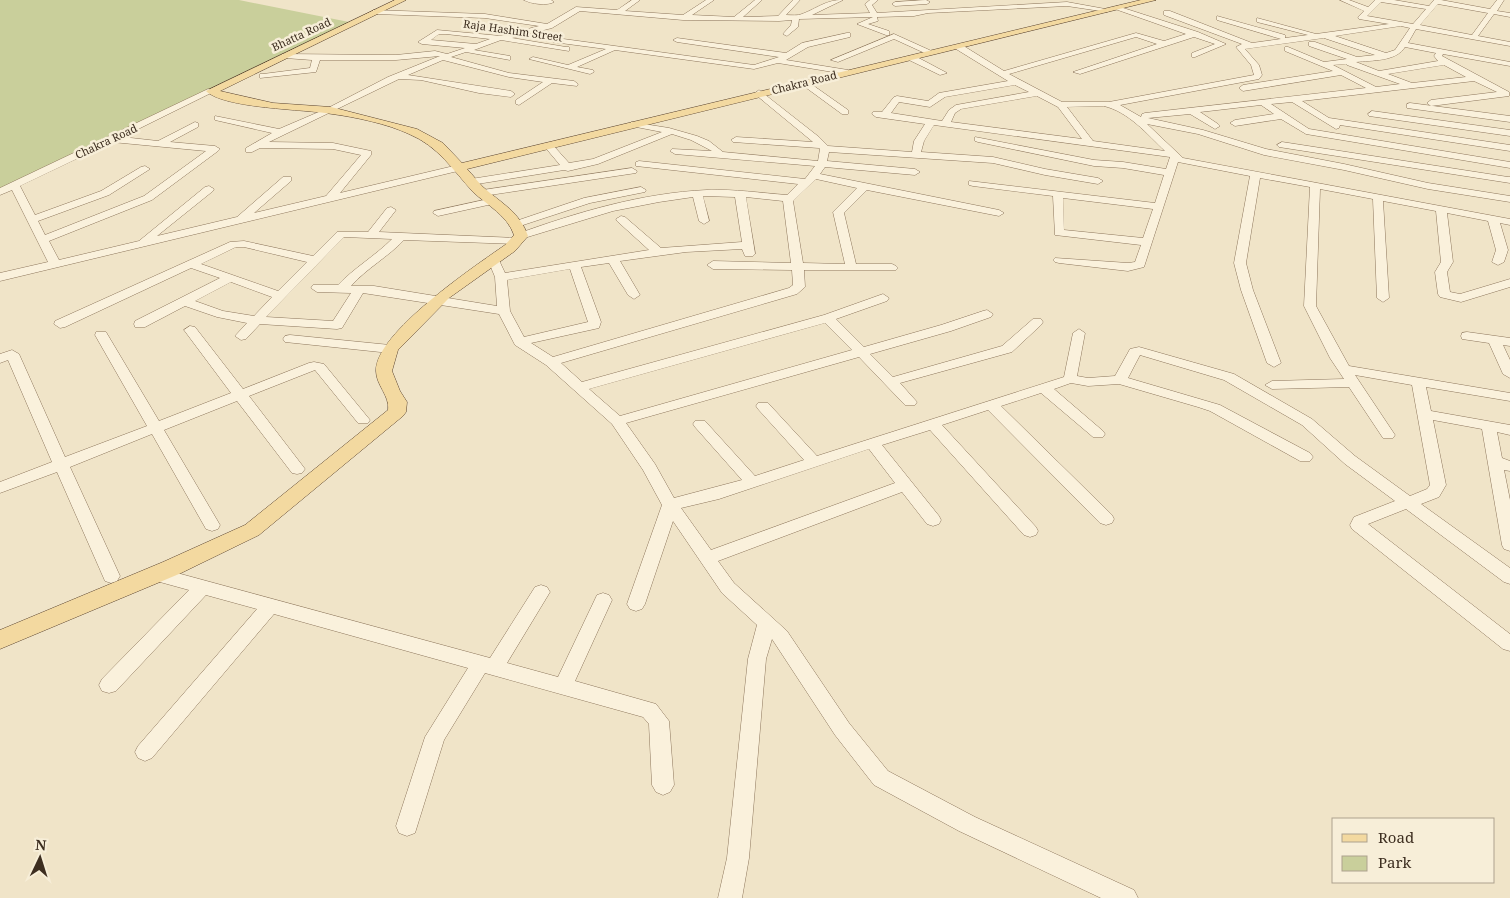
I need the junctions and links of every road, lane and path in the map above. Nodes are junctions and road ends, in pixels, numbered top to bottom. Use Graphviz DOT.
graph roads {
  1 [pos="402,0"];
  2 [pos="527,0"];
  3 [pos="598,0"];
  4 [pos="637,0"];
  5 [pos="711,0"];
  6 [pos="759,0"];
  7 [pos="797,0"];
  8 [pos="840,0"];
  9 [pos="875,0"];
  10 [pos="966,0"];
  11 [pos="998,0"];
  12 [pos="1041,0"];
  13 [pos="1152,0"];
  14 [pos="1343,0"];
  15 [pos="1380,0"];
  16 [pos="1501,0"];
  17 [pos="551,2"];
  18 [pos="927,2"];
  19 [pos="936,2"];
  20 [pos="895,4"];
  21 [pos="1435,4"];
  22 [pos="1051,5"];
  23 [pos="1115,6"];
  24 [pos="972,8"];
  25 [pos="1011,8"];
  26 [pos="586,9"];
  27 [pos="933,10"];
  28 [pos="1368,10"];
  29 [pos="620,11"];
  30 [pos="376,12"];
  31 [pos="1492,12"];
  32 [pos="1167,13"];
  33 [pos="877,15"];
  34 [pos="1510,15"];
  35 [pos="683,18"];
  36 [pos="799,18"];
  37 [pos="1220,18"];
  38 [pos="736,19"];
  39 [pos="779,19"];
  40 [pos="1260,20"];
  41 [pos="1398,24"];
  42 [pos="549,26"];
  43 [pos="1414,28"];
  44 [pos="886,32"];
  45 [pos="787,34"];
  46 [pos="1194,34"];
  47 [pos="1318,34"];
  48 [pos="847,35"];
  49 [pos="501,38"];
  50 [pos="1359,38"];
  51 [pos="1473,38"];
  52 [pos="1288,39"];
  53 [pos="556,40"];
  54 [pos="677,40"];
  55 [pos="424,41"];
  56 [pos="1165,44"];
  57 [pos="1312,44"];
  58 [pos="1510,44"];
  59 [pos="1250,45"];
  60 [pos="480,46"];
  61 [pos="959,47"];
  62 [pos="1288,48"];
  63 [pos="1400,48"];
  64 [pos="615,49"];
  65 [pos="409,51"];
  66 [pos="467,51"];
  67 [pos="1441,51"];
  68 [pos="932,53"];
  69 [pos="602,54"];
  70 [pos="787,55"];
  71 [pos="1195,55"];
  72 [pos="285,56"];
  73 [pos="448,56"];
  74 [pos="1386,56"];
  75 [pos="317,58"];
  76 [pos="508,58"];
  77 [pos="912,58"];
  78 [pos="835,60"];
  79 [pos="1358,60"];
  80 [pos="778,61"];
  81 [pos="1347,61"];
  82 [pos="1446,62"];
  83 [pos="525,64"];
  84 [pos="1324,64"];
  85 [pos="1510,64"];
  86 [pos="569,67"];
  87 [pos="517,70"];
  88 [pos="590,72"];
  89 [pos="846,72"];
  90 [pos="1077,72"];
  91 [pos="1342,72"];
  92 [pos="943,73"];
  93 [pos="1378,73"];
  94 [pos="510,74"];
  95 [pos="1002,74"];
  96 [pos="263,76"];
  97 [pos="396,77"];
  98 [pos="1475,78"];
  99 [pos="550,81"];
  100 [pos="804,82"];
  101 [pos="1016,82"];
  102 [pos="574,84"];
  103 [pos="1416,86"];
  104 [pos="1376,90"];
  105 [pos="211,91"];
  106 [pos="1358,92"];
  107 [pos="759,93"];
  108 [pos="1037,93"];
  109 [pos="511,94"];
  110 [pos="1508,95"];
  111 [pos="1295,100"];
  112 [pos="1372,100"];
  113 [pos="1196,101"];
  114 [pos="520,102"];
  115 [pos="1263,103"];
  116 [pos="1110,104"];
  117 [pos="1061,105"];
  118 [pos="1381,106"];
  119 [pos="1230,107"];
  120 [pos="1207,109"];
  121 [pos="331,110"];
  122 [pos="1192,111"];
  123 [pos="845,112"];
  124 [pos="1372,114"];
  125 [pos="1281,116"];
  126 [pos="1398,117"];
  127 [pos="218,118"];
  128 [pos="1136,119"];
  129 [pos="1412,119"];
  130 [pos="1510,119"];
  131 [pos="1248,120"];
  132 [pos="1327,120"];
  133 [pos="931,122"];
  134 [pos="1235,123"];
  135 [pos="634,124"];
  136 [pos="946,124"];
  137 [pos="195,125"];
  138 [pos="1215,126"];
  139 [pos="280,132"];
  140 [pos="670,132"];
  141 [pos="1510,132"];
  142 [pos="1416,133"];
  143 [pos="1246,137"];
  144 [pos="111,139"];
  145 [pos="978,139"];
  146 [pos="736,140"];
  147 [pos="1358,140"];
  148 [pos="701,141"];
  149 [pos="1090,143"];
  150 [pos="159,144"];
  151 [pos="548,146"];
  152 [pos="823,147"];
  153 [pos="1510,148"];
  154 [pos="1420,150"];
  155 [pos="675,151"];
  156 [pos="916,155"];
  157 [pos="721,156"];
  158 [pos="1174,156"];
  159 [pos="821,165"];
  160 [pos="1510,165"];
  161 [pos="1424,167"];
  162 [pos="458,168"];
  163 [pos="568,168"];
  164 [pos="144,169"];
  165 [pos="1356,170"];
  166 [pos="632,171"];
  167 [pos="915,172"];
  168 [pos="1169,173"];
  169 [pos="1255,175"];
  170 [pos="287,179"];
  171 [pos="812,179"];
  172 [pos="1508,180"];
  173 [pos="1098,181"];
  174 [pos="973,183"];
  175 [pos="1357,183"];
  176 [pos="14,185"];
  177 [pos="1315,186"];
  178 [pos="1428,186"];
  179 [pos="864,187"];
  180 [pos="210,189"];
  181 [pos="641,190"];
  182 [pos="0,192"];
  183 [pos="482,192"];
  184 [pos="697,194"];
  185 [pos="740,194"];
  186 [pos="1058,194"];
  187 [pos="1378,197"];
  188 [pos="790,198"];
  189 [pos="330,199"];
  190 [pos="1510,199"];
  191 [pos="1159,207"];
  192 [pos="1441,209"];
  193 [pos="391,210"];
  194 [pos="438,213"];
  195 [pos="999,213"];
  196 [pos="1492,218"];
  197 [pos="621,219"];
  198 [pos="32,220"];
  199 [pos="239,220"];
  200 [pos="704,220"];
  201 [pos="1510,222"];
  202 [pos="518,234"];
  203 [pos="371,235"];
  204 [pos="402,236"];
  205 [pos="42,240"];
  206 [pos="1148,242"];
  207 [pos="140,244"];
  208 [pos="658,252"];
  209 [pos="613,259"];
  210 [pos="316,260"];
  211 [pos="494,260"];
  212 [pos="1059,260"];
  213 [pos="1498,262"];
  214 [pos="55,264"];
  215 [pos="190,264"];
  216 [pos="713,266"];
  217 [pos="798,266"];
  218 [pos="851,266"];
  219 [pos="575,267"];
  220 [pos="892,268"];
  221 [pos="0,277"];
  222 [pos="501,277"];
  223 [pos="230,278"];
  224 [pos="1510,283"];
  225 [pos="317,288"];
  226 [pos="341,289"];
  227 [pos="360,290"];
  228 [pos="634,295"];
  229 [pos="281,296"];
  230 [pos="883,298"];
  231 [pos="1383,298"];
  232 [pos="184,301"];
  233 [pos="439,301"];
  234 [pos="504,311"];
  235 [pos="987,314"];
  236 [pos="828,318"];
  237 [pos="256,321"];
  238 [pos="1037,322"];
  239 [pos="300,323"];
  240 [pos="60,324"];
  241 [pos="140,324"];
  242 [pos="190,330"];
  243 [pos="1079,334"];
  244 [pos="101,335"];
  245 [pos="241,336"];
  246 [pos="1467,336"];
  247 [pos="1494,340"];
  248 [pos="520,342"];
  249 [pos="1510,342"];
  250 [pos="390,349"];
  251 [pos="860,352"];
  252 [pos="0,358"];
  253 [pos="551,362"];
  254 [pos="1274,363"];
  255 [pos="1344,368"];
  256 [pos="1510,374"];
  257 [pos="1070,379"];
  258 [pos="1120,380"];
  259 [pos="1418,381"];
  260 [pos="889,382"];
  261 [pos="1354,383"];
  262 [pos="1272,385"];
  263 [pos="580,387"];
  264 [pos="1044,388"];
  265 [pos="240,395"];
  266 [pos="1510,397"];
  267 [pos="910,402"];
  268 [pos="991,405"];
  269 [pos="763,406"];
  270 [pos="1424,414"];
  271 [pos="363,420"];
  272 [pos="617,421"];
  273 [pos="700,424"];
  274 [pos="933,424"];
  275 [pos="1489,426"];
  276 [pos="156,428"];
  277 [pos="1510,430"];
  278 [pos="1098,434"];
  279 [pos="1388,435"];
  280 [pos="872,444"];
  281 [pos="1305,457"];
  282 [pos="814,462"];
  283 [pos="62,464"];
  284 [pos="1503,464"];
  285 [pos="297,469"];
  286 [pos="752,482"];
  287 [pos="906,485"];
  288 [pos="0,488"];
  289 [pos="1410,503"];
  290 [pos="670,505"];
  291 [pos="1106,519"];
  292 [pos="933,520"];
  293 [pos="212,525"];
  294 [pos="1030,531"];
  295 [pos="1510,545"];
  296 [pos="707,558"];
  297 [pos="155,574"];
  298 [pos="111,576"];
  299 [pos="1510,577"];
  300 [pos="203,587"];
  301 [pos="541,592"];
  302 [pos="603,600"];
  303 [pos="636,604"];
  304 [pos="270,606"];
  305 [pos="767,623"];
  306 [pos="0,640"];
  307 [pos="1510,644"];
  308 [pos="488,665"];
  309 [pos="109,685"];
  310 [pos="563,686"];
  311 [pos="145,752"];
  312 [pos="663,785"];
  313 [pos="407,826"];
  314 [pos="730,898"];
  315 [pos="1126,898"];
  1 -- 30 [label="main road, Bhatta Road"];
  2 -- 17 [label="street"];
  3 -- 26 [label="street"];
  4 -- 29 [label="street"];
  5 -- 35 [label="street"];
  6 -- 38 [label="street"];
  7 -- 39 [label="street"];
  8 -- 36 [label="street"];
  9 -- 33 [label="street"];
  10 -- 24 [label="street"];
  11 -- 25 [label="street"];
  12 -- 22 [label="street"];
  13 -- 23 [label="main road, Chakra Road"];
  14 -- 28 [label="street"];
  15 -- 21 [label="street"];
  15 -- 28 [label="street"];
  16 -- 31 [label="street"];
  18 -- 19 [label="street"];
  18 -- 20 [label="street"];
  18 -- 27 [label="street"];
  21 -- 31 [label="street"];
  21 -- 43 [label="street"];
  22 -- 23 [label="street"];
  22 -- 25 [label="street"];
  23 -- 46 [label="street"];
  23 -- 61 [label="main road, Chakra Road"];
  24 -- 25 [label="street"];
  24 -- 27 [label="street"];
  26 -- 29 [label="street"];
  26 -- 42 [label="street"];
  27 -- 33 [label="street"];
  28 -- 41 [label="street"];
  29 -- 35 [label="street"];
  30 -- 42 [label="street"];
  30 -- 72 [label="main road, Bhatta Road"];
  31 -- 34 [label="street"];
  31 -- 51 [label="street"];
  32 -- 59 [label="street"];
  33 -- 36 [label="street"];
  33 -- 44 [label="street"];
  35 -- 38 [label="street"];
  36 -- 39 [label="street"];
  36 -- 45 [label="street"];
  37 -- 52 [label="street"];
  38 -- 39 [label="street"];
  40 -- 47 [label="street"];
  41 -- 43 [label="street"];
  41 -- 47 [label="street"];
  42 -- 49 [label="street"];
  43 -- 51 [label="street"];
  43 -- 63 [label="street"];
  46 -- 56 [label="street"];
  46 -- 71 [label="street"];
  47 -- 52 [label="street"];
  47 -- 74 [label="street"];
  48 -- 70 [label="street"];
  49 -- 55 [label="street, Raja Hashim Street"];
  49 -- 60 [label="street"];
  49 -- 69 [label="street, Raja Hashim Street"];
  50 -- 63 [label="street"];
  51 -- 58 [label="street"];
  52 -- 59 [label="street"];
  53 -- 64 [label="street"];
  54 -- 70 [label="street"];
  55 -- 60 [label="street"];
  55 -- 65 [label="street, Raja Hashim Street"];
  56 -- 90 [label="street"];
  56 -- 95 [label="street"];
  57 -- 79 [label="street"];
  59 -- 116 [label="street"];
  60 -- 66 [label="street"];
  61 -- 68 [label="main road, Chakra Road"];
  61 -- 95 [label="street"];
  62 -- 84 [label="street"];
  63 -- 67 [label="street"];
  63 -- 74 [label="street"];
  64 -- 69 [label="street"];
  64 -- 80 [label="street"];
  66 -- 73 [label="street"];
  66 -- 76 [label="street"];
  67 -- 82 [label="street"];
  67 -- 85 [label="street"];
  68 -- 77 [label="main road, Chakra Road"];
  68 -- 78 [label="street"];
  69 -- 86 [label="street"];
  70 -- 80 [label="street"];
  72 -- 75 [label="street"];
  72 -- 105 [label="main road, Bhatta Road"];
  73 -- 75 [label="street"];
  73 -- 94 [label="street"];
  73 -- 97 [label="street"];
  74 -- 79 [label="street"];
  75 -- 96 [label="street"];
  77 -- 89 [label="main road, Chakra Road"];
  77 -- 92 [label="street"];
  79 -- 81 [label="street"];
  80 -- 89 [label="street"];
  81 -- 84 [label="street"];
  81 -- 93 [label="street"];
  82 -- 93 [label="street"];
  82 -- 98 [label="street"];
  83 -- 86 [label="street"];
  84 -- 91 [label="street"];
  86 -- 88 [label="street"];
  87 -- 94 [label="street"];
  89 -- 100 [label="main road, Chakra Road"];
  91 -- 104 [label="street"];
  91 -- 119 [label="street"];
  93 -- 103 [label="street"];
  94 -- 99 [label="street"];
  95 -- 101 [label="street"];
  97 -- 109 [label="street"];
  97 -- 121 [label="street"];
  98 -- 103 [label="street"];
  98 -- 110 [label="street"];
  99 -- 102 [label="street"];
  99 -- 114 [label="street"];
  100 -- 107 [label="main road, Chakra Road"];
  100 -- 123 [label="street"];
  101 -- 108 [label="street"];
  101 -- 133 [label="street"];
  103 -- 104 [label="street"];
  104 -- 106 [label="street"];
  105 -- 121 [label="main road"];
  105 -- 144 [label="street, Chakra Road"];
  106 -- 111 [label="street"];
  106 -- 112 [label="street"];
  107 -- 135 [label="main road, Chakra Road"];
  107 -- 152 [label="street"];
  108 -- 117 [label="street"];
  108 -- 136 [label="street"];
  110 -- 130 [label="street"];
  111 -- 115 [label="street"];
  111 -- 132 [label="street"];
  113 -- 120 [label="street"];
  115 -- 119 [label="street"];
  115 -- 125 [label="street"];
  116 -- 117 [label="street"];
  116 -- 128 [label="street"];
  117 -- 149 [label="street"];
  118 -- 126 [label="street"];
  119 -- 120 [label="street"];
  119 -- 131 [label="street"];
  120 -- 122 [label="street"];
  121 -- 139 [label="street"];
  121 -- 162 [label="main road"];
  122 -- 128 [label="street"];
  122 -- 138 [label="street"];
  124 -- 126 [label="street"];
  125 -- 131 [label="street"];
  125 -- 147 [label="street"];
  126 -- 129 [label="street"];
  127 -- 139 [label="street"];
  128 -- 158 [label="street"];
  128 -- 165 [label="street"];
  129 -- 141 [label="street"];
  129 -- 142 [label="street"];
  131 -- 134 [label="street"];
  132 -- 142 [label="street"];
  132 -- 147 [label="street"];
  133 -- 136 [label="street"];
  133 -- 156 [label="street"];
  135 -- 140 [label="street"];
  135 -- 151 [label="main road, Chakra Road"];
  136 -- 149 [label="street"];
  137 -- 150 [label="street"];
  139 -- 189 [label="street"];
  140 -- 148 [label="street"];
  140 -- 163 [label="street"];
  142 -- 153 [label="street"];
  142 -- 154 [label="street"];
  143 -- 161 [label="street"];
  144 -- 150 [label="street"];
  144 -- 176 [label="street, Chakra Road"];
  145 -- 168 [label="street"];
  146 -- 152 [label="street"];
  147 -- 154 [label="street"];
  148 -- 155 [label="street"];
  148 -- 157 [label="street"];
  149 -- 158 [label="street"];
  150 -- 205 [label="street"];
  151 -- 162 [label="main road, Chakra Road"];
  151 -- 163 [label="street"];
  152 -- 156 [label="street"];
  152 -- 159 [label="street"];
  154 -- 160 [label="street"];
  154 -- 161 [label="street"];
  155 -- 157 [label="street"];
  155 -- 171 [label="street"];
  156 -- 173 [label="street"];
  157 -- 159 [label="street"];
  158 -- 168 [label="street"];
  158 -- 169 [label="street"];
  159 -- 167 [label="street"];
  159 -- 171 [label="street"];
  161 -- 172 [label="street"];
  161 -- 178 [label="street"];
  162 -- 183 [label="main road"];
  162 -- 189 [label="street"];
  163 -- 183 [label="street"];
  164 -- 198 [label="street"];
  165 -- 175 [label="street"];
  165 -- 178 [label="street"];
  166 -- 183 [label="street"];
  168 -- 191 [label="street"];
  169 -- 177 [label="street"];
  169 -- 254 [label="street"];
  170 -- 199 [label="street"];
  171 -- 179 [label="street"];
  171 -- 188 [label="street"];
  174 -- 186 [label="street"];
  176 -- 182 [label="street, Chakra Road"];
  176 -- 198 [label="street"];
  177 -- 187 [label="street"];
  177 -- 255 [label="street"];
  178 -- 190 [label="street"];
  179 -- 195 [label="street"];
  179 -- 218 [label="street"];
  180 -- 207 [label="street"];
  181 -- 202 [label="street"];
  183 -- 194 [label="street"];
  183 -- 202 [label="main road"];
  184 -- 185 [label="street"];
  184 -- 200 [label="street"];
  184 -- 202 [label="street"];
  185 -- 188 [label="street"];
  185 -- 208 [label="street"];
  186 -- 191 [label="street"];
  186 -- 206 [label="street"];
  187 -- 192 [label="street"];
  187 -- 231 [label="street"];
  188 -- 217 [label="street"];
  189 -- 199 [label="street"];
  191 -- 206 [label="street"];
  192 -- 196 [label="street"];
  192 -- 224 [label="street"];
  193 -- 203 [label="street"];
  196 -- 201 [label="street"];
  196 -- 213 [label="street"];
  197 -- 208 [label="street"];
  198 -- 205 [label="street"];
  199 -- 207 [label="street"];
  202 -- 204 [label="street"];
  202 -- 211 [label="main road"];
  203 -- 204 [label="street"];
  203 -- 210 [label="street"];
  204 -- 226 [label="street"];
  205 -- 214 [label="street"];
  206 -- 212 [label="street"];
  207 -- 214 [label="street"];
  208 -- 209 [label="street"];
  209 -- 219 [label="street"];
  209 -- 228 [label="street"];
  210 -- 215 [label="street"];
  210 -- 229 [label="street"];
  211 -- 222 [label="street"];
  211 -- 233 [label="main road"];
  214 -- 221 [label="street"];
  215 -- 223 [label="street"];
  215 -- 240 [label="street"];
  216 -- 217 [label="street"];
  217 -- 218 [label="street"];
  217 -- 253 [label="street"];
  218 -- 220 [label="street"];
  219 -- 222 [label="street"];
  219 -- 248 [label="street"];
  222 -- 234 [label="street"];
  223 -- 229 [label="street"];
  223 -- 232 [label="street"];
  225 -- 226 [label="street"];
  226 -- 227 [label="street"];
  227 -- 233 [label="street"];
  227 -- 239 [label="street"];
  229 -- 237 [label="street"];
  230 -- 236 [label="street"];
  232 -- 237 [label="street"];
  232 -- 241 [label="street"];
  233 -- 234 [label="street"];
  233 -- 250 [label="main road"];
  234 -- 248 [label="street"];
  235 -- 251 [label="street"];
  236 -- 251 [label="street"];
  236 -- 263 [label="street"];
  237 -- 239 [label="street"];
  237 -- 245 [label="street"];
  238 -- 260 [label="street"];
  239 -- 250 [label="street"];
  242 -- 265 [label="street"];
  243 -- 257 [label="street"];
  244 -- 276 [label="street"];
  246 -- 247 [label="street"];
  247 -- 249 [label="street"];
  247 -- 256 [label="street"];
  248 -- 253 [label="street"];
  250 -- 297 [label="main road"];
  251 -- 260 [label="street"];
  251 -- 272 [label="street"];
  252 -- 283 [label="street"];
  253 -- 263 [label="street"];
  255 -- 259 [label="street"];
  255 -- 261 [label="street"];
  257 -- 258 [label="street"];
  257 -- 264 [label="street"];
  258 -- 281 [label="street"];
  258 -- 289 [label="street"];
  259 -- 266 [label="street"];
  259 -- 270 [label="street"];
  260 -- 267 [label="street"];
  261 -- 262 [label="street"];
  261 -- 279 [label="street"];
  263 -- 272 [label="street"];
  264 -- 268 [label="street"];
  264 -- 278 [label="street"];
  265 -- 271 [label="street"];
  265 -- 276 [label="street"];
  265 -- 285 [label="street"];
  268 -- 274 [label="street"];
  268 -- 291 [label="street"];
  269 -- 282 [label="street"];
  270 -- 275 [label="street"];
  270 -- 289 [label="street"];
  272 -- 290 [label="street"];
  273 -- 286 [label="street"];
  274 -- 280 [label="street"];
  274 -- 294 [label="street"];
  275 -- 277 [label="street"];
  275 -- 284 [label="street"];
  276 -- 283 [label="street"];
  276 -- 293 [label="street"];
  280 -- 282 [label="street"];
  280 -- 287 [label="street"];
  282 -- 286 [label="street"];
  283 -- 288 [label="street"];
  283 -- 298 [label="street"];
  284 -- 295 [label="street"];
  286 -- 290 [label="street"];
  287 -- 292 [label="street"];
  287 -- 296 [label="street"];
  289 -- 299 [label="street"];
  289 -- 307 [label="street"];
  290 -- 296 [label="street"];
  290 -- 303 [label="street"];
  296 -- 305 [label="street"];
  297 -- 300 [label="street"];
  297 -- 306 [label="main road"];
  300 -- 304 [label="street"];
  300 -- 309 [label="street"];
  301 -- 308 [label="street"];
  302 -- 310 [label="street"];
  304 -- 308 [label="street"];
  304 -- 311 [label="street"];
  305 -- 314 [label="street"];
  305 -- 315 [label="street"];
  308 -- 310 [label="street"];
  308 -- 313 [label="street"];
  310 -- 312 [label="street"];
}
